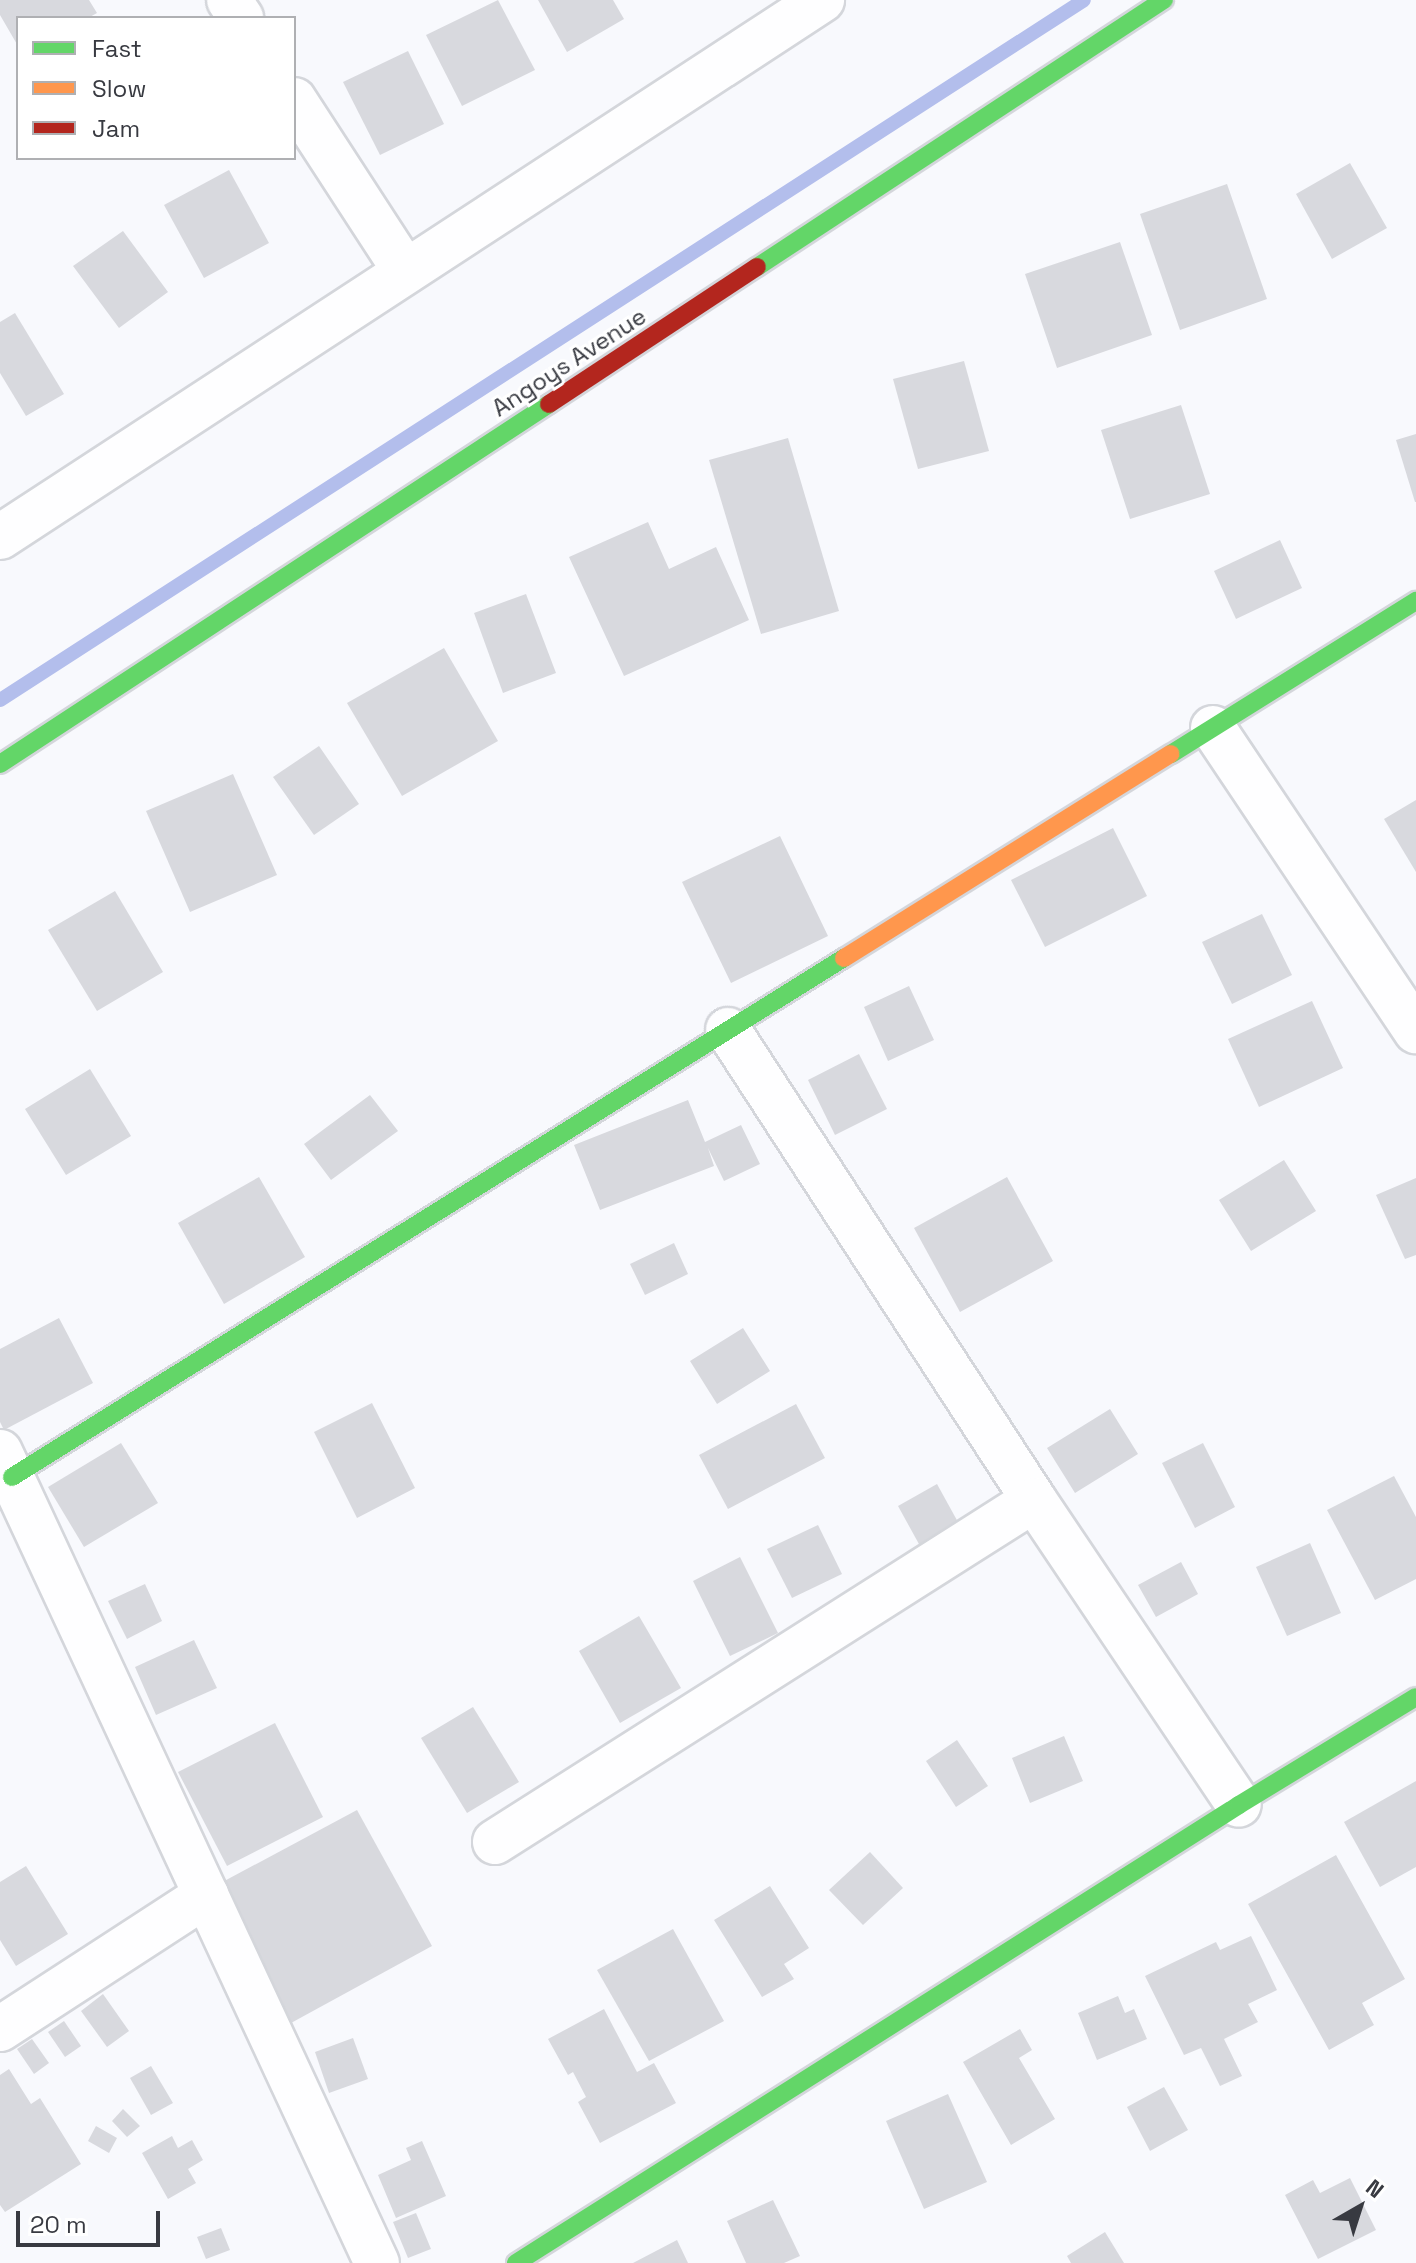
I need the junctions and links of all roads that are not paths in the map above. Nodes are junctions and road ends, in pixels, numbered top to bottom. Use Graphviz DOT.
graph roads {
  1 [pos="822,0"];
  2 [pos="1164,0"];
  3 [pos="296,103"];
  4 [pos="405,271"];
  5 [pos="0,537"];
  6 [pos="1416,601"];
  7 [pos="1213,728"];
  8 [pos="0,764"];
  9 [pos="728,1030"];
  10 [pos="1416,1031"];
  11 [pos="6,1464"];
  12 [pos="1034,1500"];
  13 [pos="1416,1697"];
  14 [pos="1239,1805"];
  15 [pos="495,1842"];
  16 [pos="206,1895"];
  17 [pos="0,2029"];
  18 [pos="377,2263"];
  19 [pos="516,2263"];
  1 -- 4 [label="street"];
  2 -- 8 [label="street, Angoys Avenue"];
  3 -- 4 [label="street"];
  4 -- 5 [label="street"];
  6 -- 7 [label="street"];
  7 -- 9 [label="street"];
  7 -- 10 [label="street"];
  9 -- 11 [label="street"];
  9 -- 12 [label="street"];
  11 -- 16 [label="street"];
  12 -- 14 [label="street"];
  12 -- 15 [label="street"];
  13 -- 14 [label="street"];
  14 -- 19 [label="street"];
  16 -- 17 [label="street"];
  16 -- 18 [label="street"];
}
